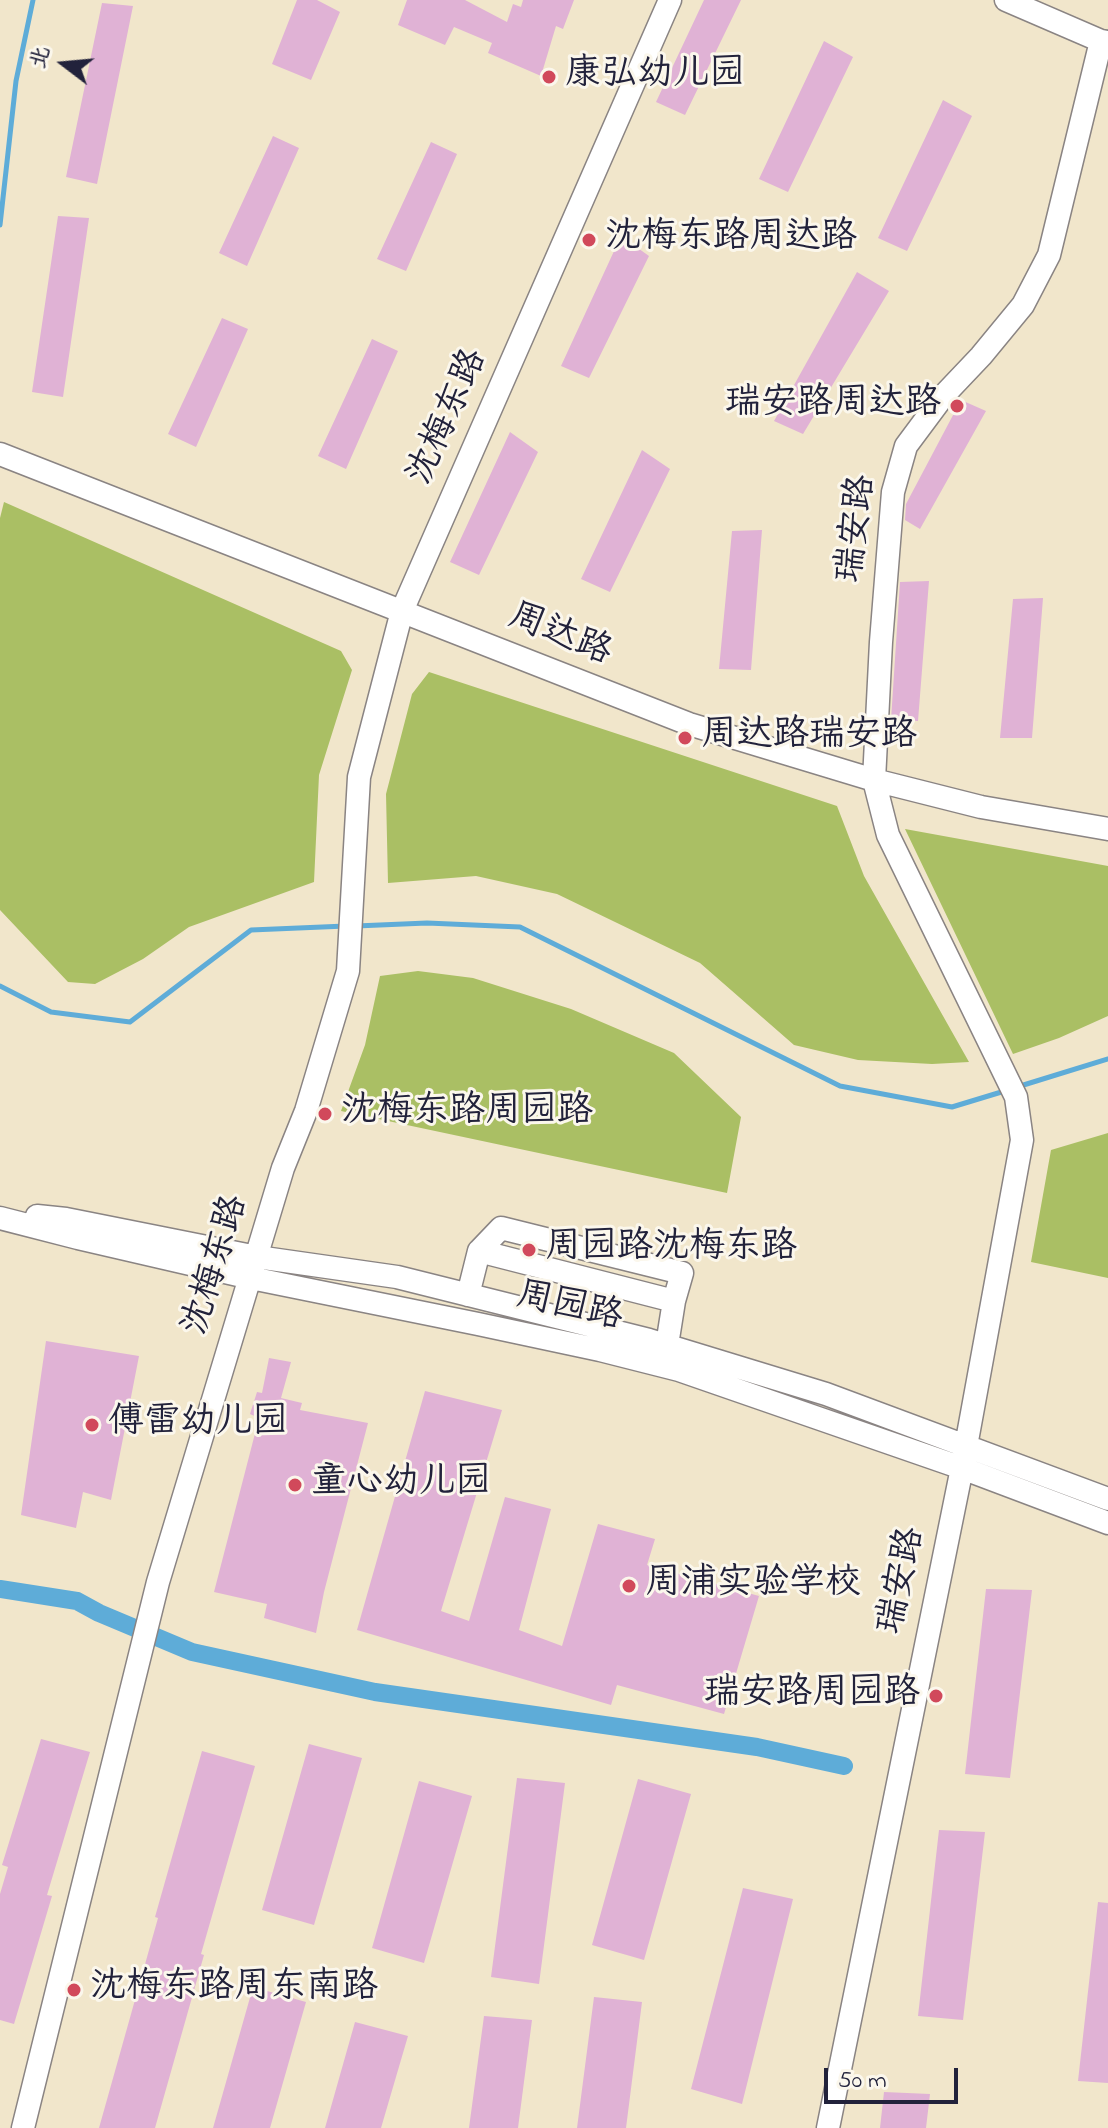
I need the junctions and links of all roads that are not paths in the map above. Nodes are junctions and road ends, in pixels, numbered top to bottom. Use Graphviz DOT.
graph roads {
  1 [pos="670,0"];
  2 [pos="1006,0"];
  3 [pos="1104,42"];
  4 [pos="1,455"];
  5 [pos="402,611"];
  6 [pos="874,780"];
  7 [pos="1108,829"];
  8 [pos="0,1215"];
  9 [pos="254,1268"];
  10 [pos="468,1295"];
  11 [pos="667,1345"];
  12 [pos="964,1457"];
  13 [pos="1108,1499"];
  14 [pos="1108,1523"];
  15 [pos="23,2128"];
  16 [pos="828,2128"];
  1 -- 5 [label="street, 沈梅东路"];
  2 -- 3 [label="street"];
  3 -- 6 [label="street, 瑞安路"];
  4 -- 5 [label="street, 周达路"];
  5 -- 6 [label="street, 周达路"];
  5 -- 9 [label="street, 沈梅东路"];
  6 -- 7 [label="street, 周达路"];
  6 -- 12 [label="street, 瑞安路"];
  8 -- 9 [label="street, 周园路"];
  9 -- 10 [label="street, 周园路"];
  9 -- 12 [label="street, 周园路"];
  9 -- 15 [label="street, 沈梅东路"];
  10 -- 11 [label="street, 周园路"];
  10 -- 11 [label="street"];
  11 -- 12 [label="street, 周园路"];
  12 -- 13 [label="street, 周园路"];
  12 -- 14 [label="street, 周园路"];
  12 -- 16 [label="street, 瑞安路"];
}
